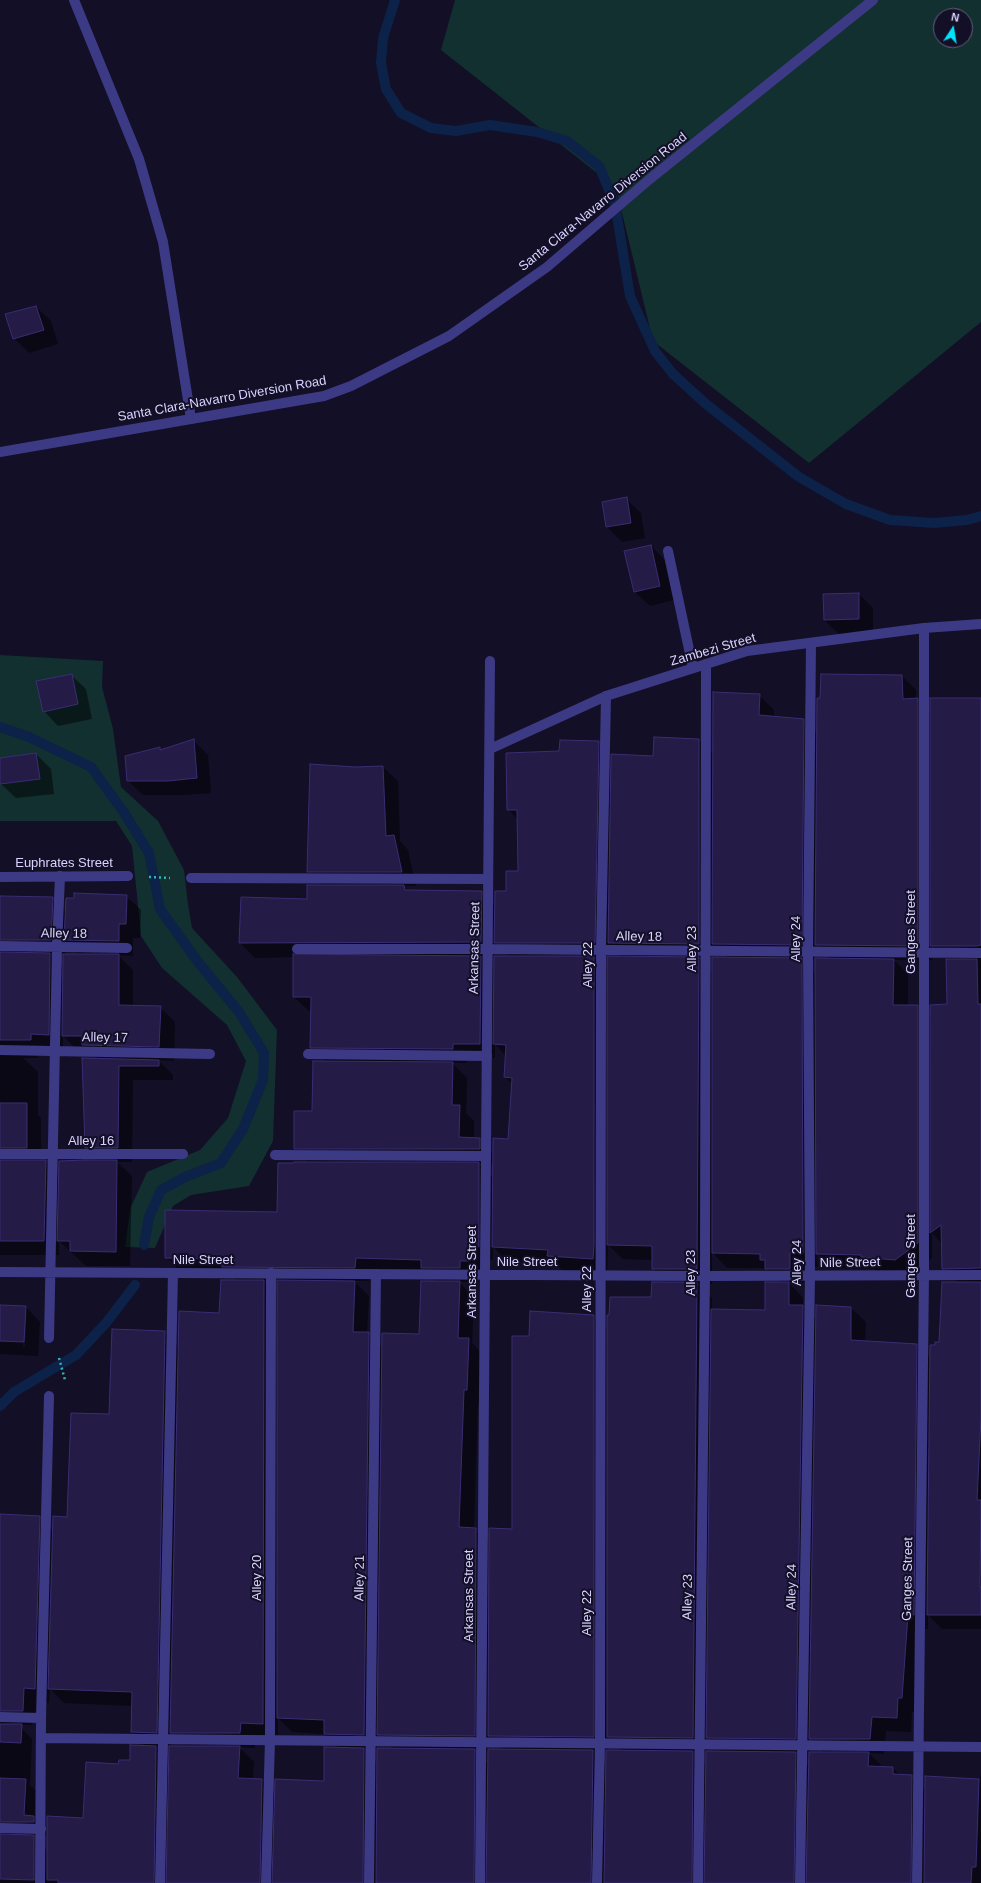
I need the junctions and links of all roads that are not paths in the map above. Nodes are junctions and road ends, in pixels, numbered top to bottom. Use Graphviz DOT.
graph roads {
  1 [pos="74,0"];
  2 [pos="873,0"];
  3 [pos="191,419"];
  4 [pos="0,452"];
  5 [pos="668,550"];
  6 [pos="981,624"];
  7 [pos="924,628"];
  8 [pos="811,643"];
  9 [pos="490,661"];
  10 [pos="706,664"];
  11 [pos="693,668"];
  12 [pos="606,696"];
  13 [pos="490,749"];
  14 [pos="60,876"];
  15 [pos="128,876"];
  16 [pos="0,877"];
  17 [pos="191,878"];
  18 [pos="488,879"];
  19 [pos="0,946"];
  20 [pos="57,947"];
  21 [pos="126,948"];
  22 [pos="297,949"];
  23 [pos="488,949"];
  24 [pos="601,950"];
  25 [pos="705,950"];
  26 [pos="924,952"];
  27 [pos="808,953"];
  28 [pos="981,953"];
  29 [pos="0,1050"];
  30 [pos="55,1050"];
  31 [pos="210,1054"];
  32 [pos="308,1054"];
  33 [pos="487,1056"];
  34 [pos="0,1154"];
  35 [pos="52,1154"];
  36 [pos="183,1154"];
  37 [pos="275,1155"];
  38 [pos="486,1156"];
  39 [pos="0,1272"];
  40 [pos="50,1272"];
  41 [pos="173,1273"];
  42 [pos="271,1274"];
  43 [pos="376,1274"];
  44 [pos="485,1275"];
  45 [pos="600,1275"];
  46 [pos="924,1275"];
  47 [pos="981,1275"];
  48 [pos="705,1276"];
  49 [pos="810,1276"];
  50 [pos="49,1338"];
  51 [pos="49,1396"];
  52 [pos="0,1717"];
  53 [pos="41,1718"];
  54 [pos="41,1738"];
  55 [pos="162,1739"];
  56 [pos="270,1739"];
  57 [pos="372,1741"];
  58 [pos="481,1742"];
  59 [pos="600,1743"];
  60 [pos="699,1745"];
  61 [pos="802,1746"];
  62 [pos="919,1747"];
  63 [pos="981,1747"];
  64 [pos="0,1828"];
  65 [pos="41,1829"];
  66 [pos="40,1883"];
  67 [pos="160,1883"];
  68 [pos="266,1883"];
  69 [pos="369,1883"];
  70 [pos="480,1883"];
  71 [pos="597,1883"];
  72 [pos="698,1883"];
  73 [pos="800,1883"];
  74 [pos="917,1883"];
  1 -- 3 [label="street"];
  2 -- 3 [label="street, Santa Clara-Navarro Diversion Road"];
  3 -- 4 [label="street, Santa Clara-Navarro Diversion Road"];
  5 -- 11 [label="street"];
  6 -- 7 [label="street, Zambezi Street"];
  7 -- 8 [label="street, Zambezi Street"];
  7 -- 26 [label="street, Ganges Street"];
  8 -- 10 [label="street, Zambezi Street"];
  8 -- 27 [label="street, Alley 24"];
  9 -- 13 [label="street, Arkansas Street"];
  10 -- 11 [label="street, Zambezi Street"];
  10 -- 25 [label="street, Alley 23"];
  11 -- 12 [label="street, Zambezi Street"];
  12 -- 13 [label="street, Zambezi Street"];
  12 -- 24 [label="street, Alley 22"];
  13 -- 18 [label="street, Arkansas Street"];
  14 -- 15 [label="street, Euphrates Street"];
  14 -- 16 [label="street, Euphrates Street"];
  14 -- 20 [label="street"];
  17 -- 18 [label="street"];
  18 -- 23 [label="street, Arkansas Street"];
  19 -- 20 [label="street, Alley 18"];
  20 -- 21 [label="street, Alley 18"];
  20 -- 30 [label="street"];
  22 -- 23 [label="street, Alley 18"];
  23 -- 24 [label="street, Alley 18"];
  23 -- 33 [label="street, Arkansas Street"];
  24 -- 25 [label="street, Alley 18"];
  24 -- 45 [label="street, Alley 22"];
  25 -- 27 [label="street, Alley 18"];
  25 -- 48 [label="street, Alley 23"];
  26 -- 27 [label="street, Alley 18"];
  26 -- 28 [label="street, Alley 18"];
  26 -- 46 [label="street, Ganges Street"];
  27 -- 49 [label="street, Alley 24"];
  29 -- 30 [label="street, Alley 17"];
  30 -- 31 [label="street, Alley 17"];
  30 -- 35 [label="street"];
  32 -- 33 [label="street"];
  33 -- 38 [label="street, Arkansas Street"];
  34 -- 35 [label="street, Alley 16"];
  35 -- 36 [label="street, Alley 16"];
  35 -- 40 [label="street"];
  37 -- 38 [label="street"];
  38 -- 44 [label="street, Arkansas Street"];
  39 -- 40 [label="street, Nile Street"];
  40 -- 41 [label="street, Nile Street"];
  40 -- 50 [label="street"];
  41 -- 42 [label="street, Nile Street"];
  41 -- 55 [label="street"];
  42 -- 43 [label="street, Nile Street"];
  42 -- 56 [label="street, Alley 20"];
  43 -- 44 [label="street, Nile Street"];
  43 -- 57 [label="street, Alley 21"];
  44 -- 45 [label="street, Nile Street"];
  44 -- 58 [label="street, Arkansas Street"];
  45 -- 48 [label="street, Nile Street"];
  45 -- 59 [label="street, Alley 22"];
  46 -- 47 [label="street, Nile Street"];
  46 -- 49 [label="street, Nile Street"];
  46 -- 62 [label="street, Ganges Street"];
  48 -- 49 [label="street, Nile Street"];
  48 -- 60 [label="street, Alley 23"];
  49 -- 61 [label="street, Alley 24"];
  51 -- 53 [label="street"];
  52 -- 53 [label="street"];
  53 -- 54 [label="street"];
  54 -- 55 [label="street"];
  54 -- 65 [label="street"];
  55 -- 56 [label="street"];
  55 -- 67 [label="street"];
  56 -- 57 [label="street"];
  56 -- 68 [label="street, Alley 20"];
  57 -- 58 [label="street"];
  57 -- 69 [label="street, Alley 21"];
  58 -- 59 [label="street"];
  58 -- 70 [label="street, Arkansas Street"];
  59 -- 60 [label="street"];
  59 -- 71 [label="street, Alley 22"];
  60 -- 61 [label="street"];
  60 -- 72 [label="street, Alley 23"];
  61 -- 62 [label="street"];
  61 -- 73 [label="street, Alley 24"];
  62 -- 63 [label="street"];
  62 -- 74 [label="street, Ganges Street"];
  64 -- 65 [label="street"];
  65 -- 66 [label="street"];
}
